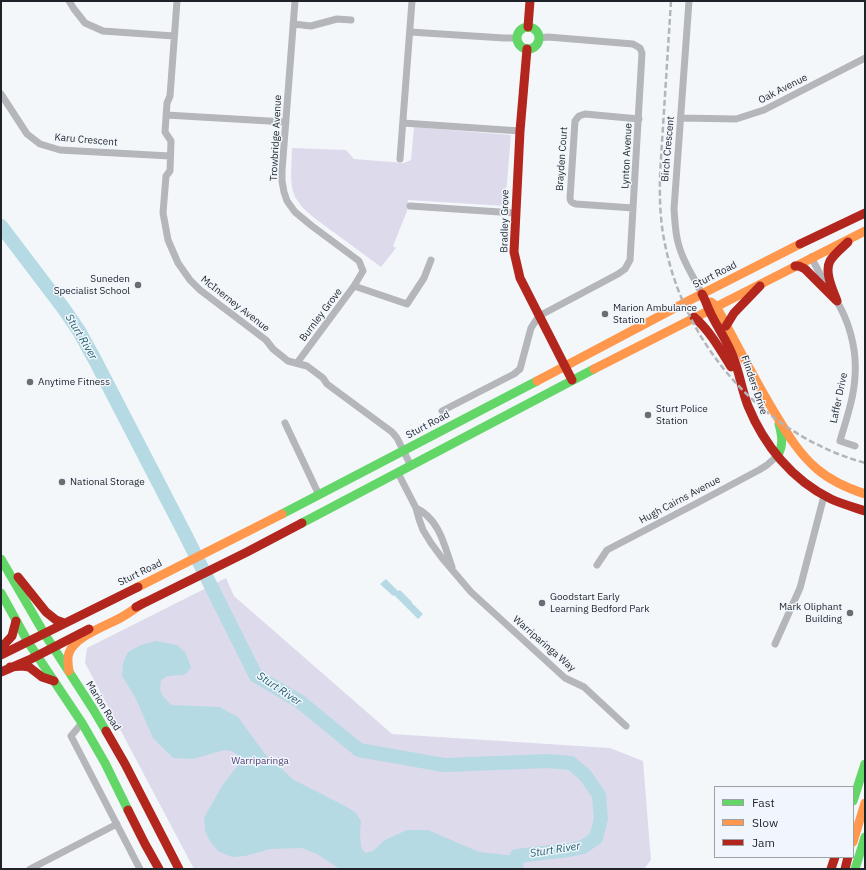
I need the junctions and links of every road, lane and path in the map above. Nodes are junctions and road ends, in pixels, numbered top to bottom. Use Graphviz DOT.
graph roads {
  1 [pos="69,1"];
  2 [pos="177,1"];
  3 [pos="295,1"];
  4 [pos="412,1"];
  5 [pos="530,1"];
  6 [pos="689,1"];
  7 [pos="351,20"];
  8 [pos="293,24"];
  9 [pos="528,27"];
  10 [pos="410,32"];
  11 [pos="174,36"];
  12 [pos="516,38"];
  13 [pos="539,38"];
  14 [pos="527,49"];
  15 [pos="865,58"];
  16 [pos="1,94"];
  17 [pos="166,114"];
  18 [pos="681,118"];
  19 [pos="639,119"];
  20 [pos="286,122"];
  21 [pos="403,123"];
  22 [pos="520,131"];
  23 [pos="170,156"];
  24 [pos="400,159"];
  25 [pos="410,206"];
  26 [pos="633,208"];
  27 [pos="515,213"];
  28 [pos="865,213"];
  29 [pos="865,232"];
  30 [pos="854,237"];
  31 [pos="811,257"];
  32 [pos="431,260"];
  33 [pos="795,266"];
  34 [pos="765,281"];
  35 [pos="354,286"];
  36 [pos="702,294"];
  37 [pos="837,301"];
  38 [pos="712,308"];
  39 [pos="539,316"];
  40 [pos="694,318"];
  41 [pos="726,326"];
  42 [pos="297,363"];
  43 [pos="564,366"];
  44 [pos="572,380"];
  45 [pos="742,388"];
  46 [pos="442,412"];
  47 [pos="776,414"];
  48 [pos="285,423"];
  49 [pos="855,446"];
  50 [pos="797,448"];
  51 [pos="403,451"];
  52 [pos="777,456"];
  53 [pos="411,466"];
  54 [pos="398,473"];
  55 [pos="830,479"];
  56 [pos="865,494"];
  57 [pos="319,495"];
  58 [pos="824,496"];
  59 [pos="416,508"];
  60 [pos="865,511"];
  61 [pos="1,558"];
  62 [pos="597,565"];
  63 [pos="454,571"];
  64 [pos="1,593"];
  65 [pos="143,604"];
  66 [pos="16,621"];
  67 [pos="64,623"];
  68 [pos="44,633"];
  69 [pos="28,642"];
  70 [pos="775,644"];
  71 [pos="53,647"];
  72 [pos="1,648"];
  73 [pos="1,656"];
  74 [pos="37,656"];
  75 [pos="10,667"];
  76 [pos="1,672"];
  77 [pos="69,673"];
  78 [pos="54,681"];
  79 [pos="82,723"];
  80 [pos="626,726"];
  81 [pos="865,764"];
  82 [pos="854,798"];
  83 [pos="865,803"];
  84 [pos="117,824"];
  85 [pos="865,838"];
  86 [pos="854,839"];
  87 [pos="835,858"];
  88 [pos="848,858"];
  89 [pos="30,869"];
  90 [pos="140,869"];
  91 [pos="159,869"];
  92 [pos="178,869"];
  93 [pos="831,869"];
  94 [pos="845,869"];
  95 [pos="855,869"];
  1 -- 11 [label="street"];
  2 -- 11 [label="street, McInerney Avenue"];
  3 -- 8 [label="street, Trowbridge Avenue"];
  4 -- 10 [label="street"];
  5 -- 9 [label="main road"];
  6 -- 18 [label="street, Birch Crescent"];
  7 -- 8 [label="street"];
  8 -- 20 [label="street, Trowbridge Avenue"];
  9 -- 12 [label="main road"];
  9 -- 13 [label="main road"];
  10 -- 12 [label="street"];
  10 -- 21 [label="street"];
  11 -- 17 [label="street, McInerney Avenue"];
  12 -- 14 [label="main road"];
  13 -- 14 [label="main road"];
  13 -- 19 [label="street, Lynton Avenue"];
  14 -- 22 [label="main road, Bradley Grove"];
  15 -- 18 [label="street, Oak Avenue"];
  16 -- 23 [label="street, Karu Crescent"];
  17 -- 20 [label="street"];
  17 -- 23 [label="street, McInerney Avenue"];
  18 -- 36 [label="street, Birch Crescent"];
  19 -- 26 [label="street, Lynton Avenue"];
  19 -- 26 [label="street, Brayden Court"];
  20 -- 35 [label="street, Trowbridge Avenue"];
  21 -- 22 [label="street"];
  21 -- 24 [label="street"];
  22 -- 27 [label="main road, Bradley Grove"];
  23 -- 42 [label="street, McInerney Avenue"];
  25 -- 27 [label="street"];
  26 -- 39 [label="street, Lynton Avenue"];
  27 -- 39 [label="main road, Bradley Grove"];
  28 -- 36 [label="main road, Sturt Road"];
  29 -- 30 [label="main road"];
  30 -- 31 [label="main road"];
  30 -- 37 [label="main road"];
  31 -- 33 [label="main road"];
  31 -- 37 [label="street, Laffer Drive"];
  32 -- 35 [label="street, Burnley Grove"];
  33 -- 34 [label="main road"];
  33 -- 37 [label="main road"];
  34 -- 38 [label="main road"];
  34 -- 41 [label="main road"];
  35 -- 42 [label="street, Burnley Grove"];
  36 -- 38 [label="main road"];
  36 -- 43 [label="main road, Sturt Road"];
  37 -- 49 [label="street, Laffer Drive"];
  38 -- 40 [label="main road"];
  38 -- 41 [label="main road, Flinders Drive"];
  38 -- 45 [label="main road, Flinders Drive"];
  39 -- 43 [label="main road, Bradley Grove"];
  39 -- 46 [label="street"];
  40 -- 44 [label="main road"];
  40 -- 45 [label="main road"];
  41 -- 47 [label="main road, Flinders Drive"];
  42 -- 51 [label="street, McInerney Avenue"];
  43 -- 44 [label="main road, Bradley Grove"];
  43 -- 51 [label="main road, Sturt Road"];
  44 -- 53 [label="main road"];
  45 -- 52 [label="main road, Flinders Drive"];
  47 -- 50 [label="main road, Flinders Drive"];
  47 -- 52 [label="main road"];
  48 -- 57 [label="street"];
  50 -- 52 [label="main road"];
  50 -- 55 [label="main road, Flinders Drive"];
  51 -- 53 [label="street, McInerney Avenue"];
  51 -- 57 [label="main road, Sturt Road"];
  52 -- 58 [label="main road, Flinders Drive"];
  52 -- 62 [label="street, Hugh Cairns Avenue"];
  53 -- 54 [label="main road"];
  54 -- 59 [label="street, Warriparinga Way"];
  54 -- 65 [label="main road"];
  55 -- 56 [label="main road, Flinders Drive"];
  55 -- 58 [label="main road"];
  57 -- 67 [label="main road, Sturt Road"];
  58 -- 60 [label="main road, Flinders Drive"];
  58 -- 70 [label="street"];
  59 -- 63 [label="street, Warriparinga Way"];
  59 -- 63 [label="street, Warriparinga Way"];
  61 -- 67 [label="main road"];
  61 -- 68 [label="main road, Marion Road"];
  63 -- 80 [label="street, Warriparinga Way"];
  64 -- 66 [label="main road"];
  65 -- 71 [label="main road"];
  65 -- 77 [label="main road"];
  66 -- 69 [label="main road"];
  66 -- 72 [label="main road"];
  67 -- 68 [label="main road, Sturt Road"];
  68 -- 69 [label="main road, Sturt Road"];
  68 -- 71 [label="main road, Marion Road"];
  69 -- 73 [label="main road, Sturt Road"];
  69 -- 74 [label="main road"];
  71 -- 74 [label="main road"];
  71 -- 77 [label="main road, Marion Road"];
  74 -- 75 [label="main road"];
  74 -- 78 [label="main road"];
  75 -- 76 [label="main road"];
  75 -- 78 [label="main road"];
  77 -- 92 [label="main road, Marion Road"];
  78 -- 79 [label="main road"];
  79 -- 84 [label="street"];
  79 -- 91 [label="main road"];
  81 -- 82 [label="main road"];
  83 -- 86 [label="main road"];
  84 -- 89 [label="street"];
  84 -- 90 [label="street"];
  85 -- 95 [label="main road"];
  87 -- 93 [label="main road"];
  88 -- 94 [label="main road"];
}
